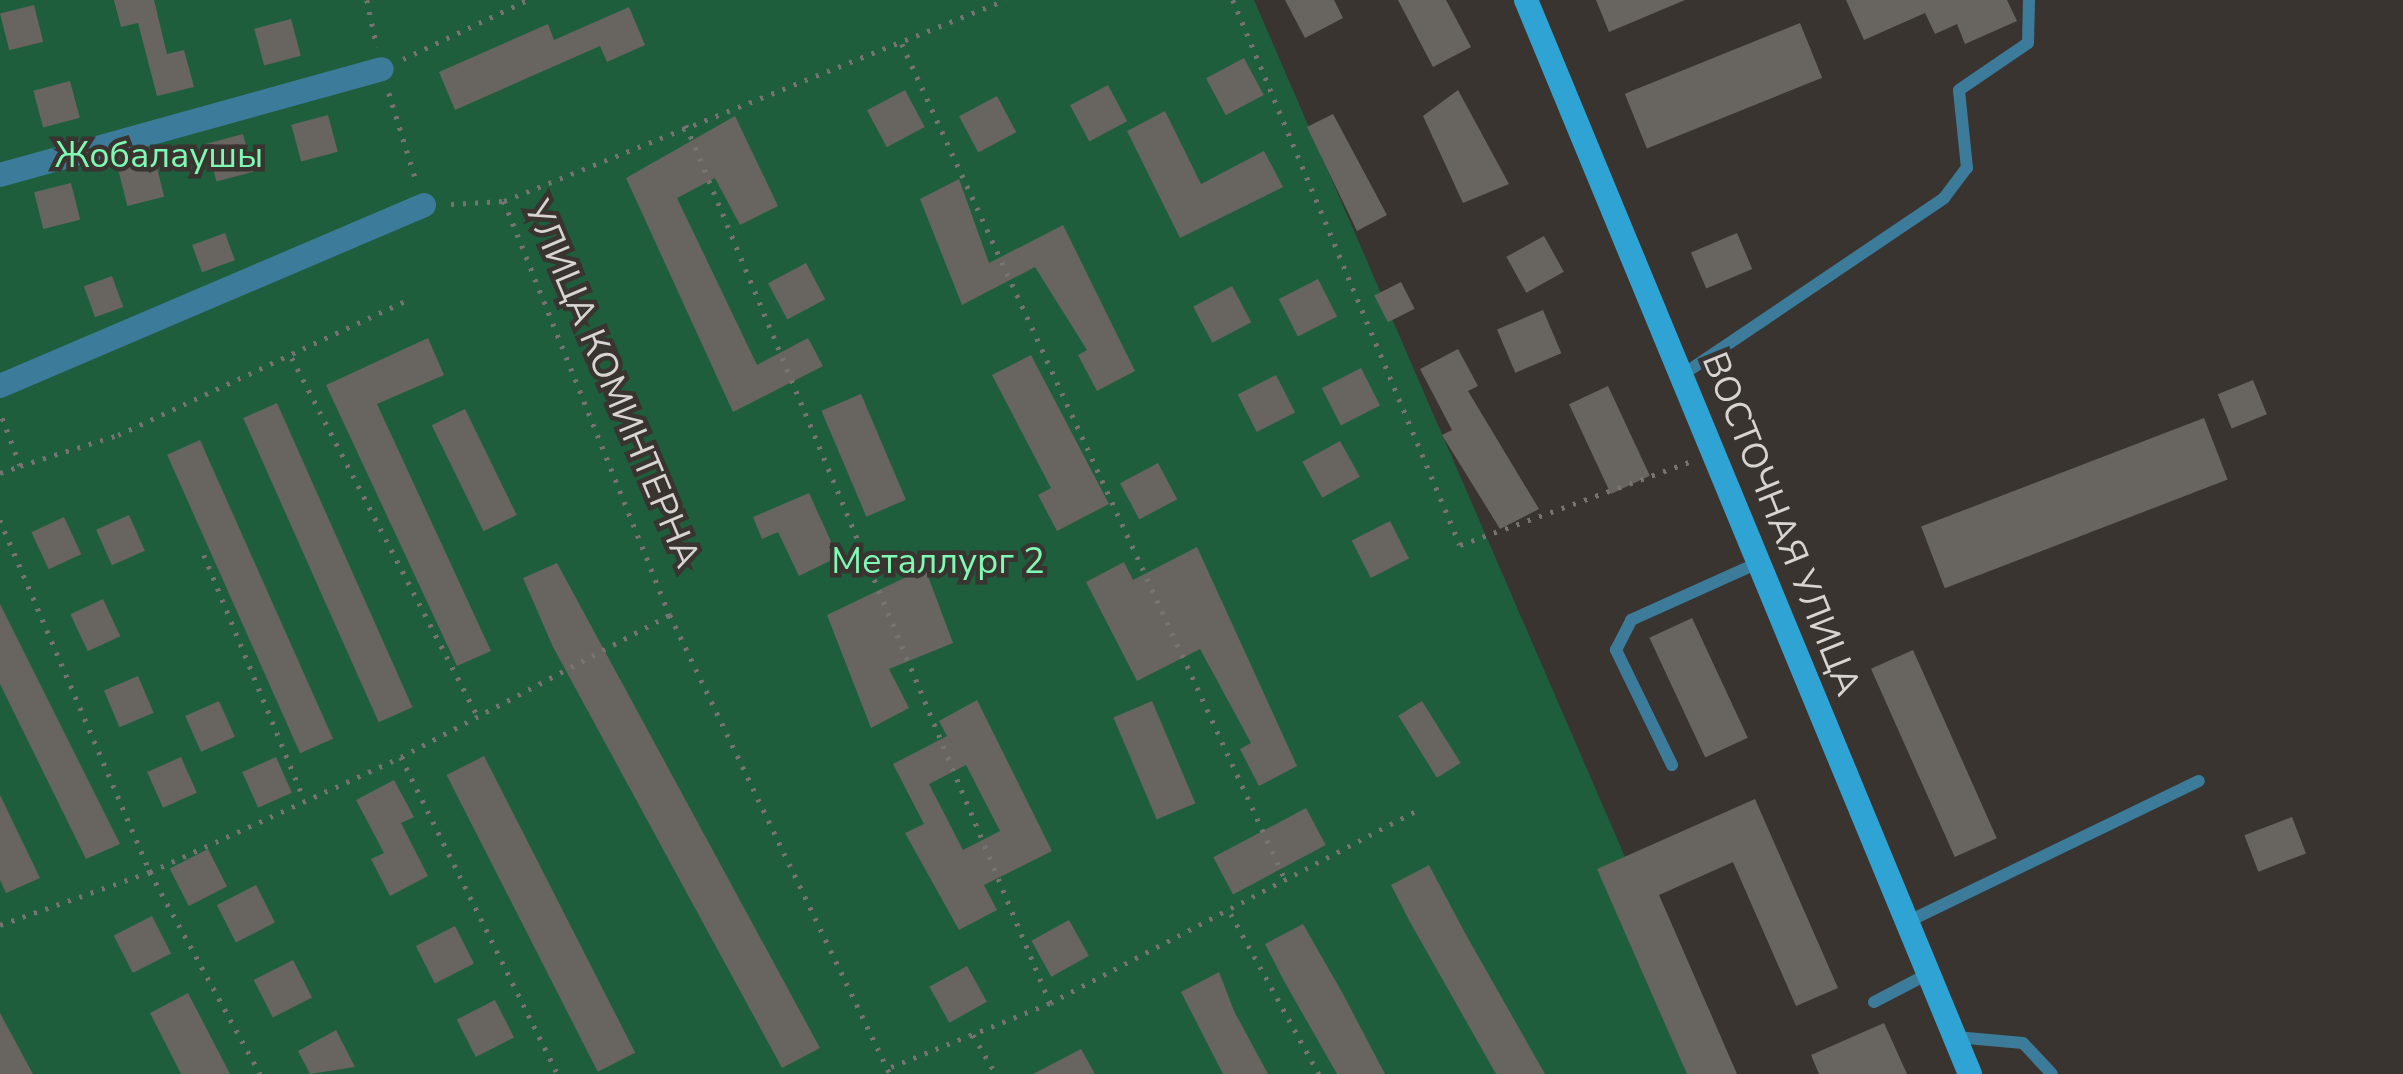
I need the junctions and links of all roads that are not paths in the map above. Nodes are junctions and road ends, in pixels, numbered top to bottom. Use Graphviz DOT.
graph roads {
  1 [pos="1526,0"];
  2 [pos="2029,0"];
  3 [pos="382,70"];
  4 [pos="0,175"];
  5 [pos="424,205"];
  6 [pos="1681,376"];
  7 [pos="0,386"];
  8 [pos="1758,562"];
  9 [pos="1672,765"];
  10 [pos="2199,781"];
  11 [pos="1905,923"];
  12 [pos="1928,974"];
  13 [pos="1874,1003"];
  14 [pos="1954,1036"];
  15 [pos="1970,1074"];
  16 [pos="2052,1074"];
  1 -- 6 [label="main road, ВОСТОЧНАЯ УЛИЦА"];
  2 -- 6 [label="lane"];
  3 -- 4 [label="street"];
  5 -- 7 [label="street"];
  6 -- 8 [label="main road, ВОСТОЧНАЯ УЛИЦА"];
  8 -- 9 [label="lane"];
  8 -- 11 [label="main road, ВОСТОЧНАЯ УЛИЦА"];
  10 -- 11 [label="lane"];
  11 -- 12 [label="main road, ВОСТОЧНАЯ УЛИЦА"];
  12 -- 13 [label="lane"];
  12 -- 14 [label="main road, ВОСТОЧНАЯ УЛИЦА"];
  14 -- 15 [label="main road, ВОСТОЧНАЯ УЛИЦА"];
  14 -- 16 [label="lane"];
}
